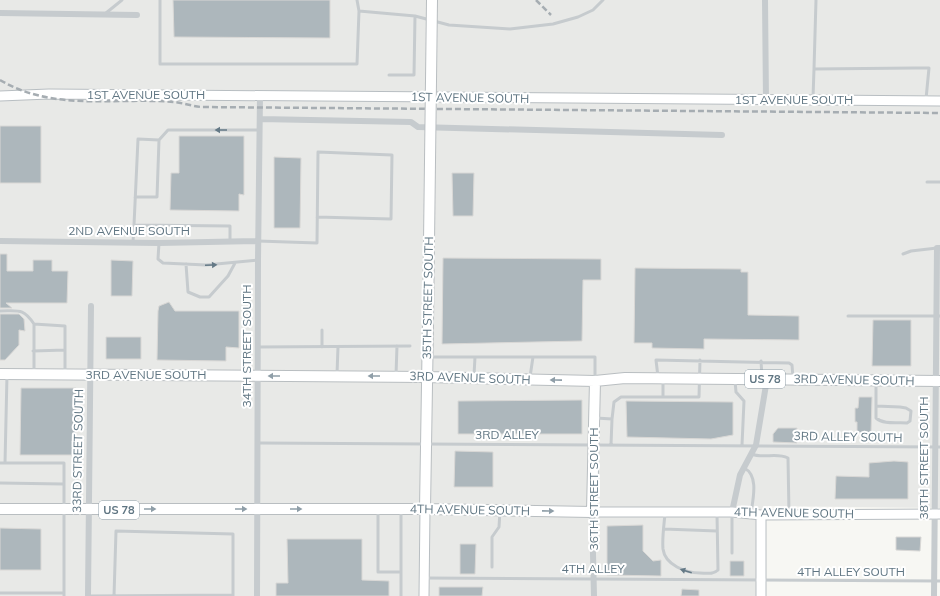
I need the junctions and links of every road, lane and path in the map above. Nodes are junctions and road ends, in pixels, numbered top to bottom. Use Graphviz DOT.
graph roads {
  1 [pos="122,0"];
  2 [pos="160,0"];
  3 [pos="357,0"];
  4 [pos="432,0"];
  5 [pos="603,0"];
  6 [pos="765,0"];
  7 [pos="816,0"];
  8 [pos="359,11"];
  9 [pos="0,13"];
  10 [pos="104,14"];
  11 [pos="137,15"];
  12 [pos="416,16"];
  13 [pos="814,69"];
  14 [pos="389,75"];
  15 [pos="0,96"];
  16 [pos="260,96"];
  17 [pos="429,97"];
  18 [pos="766,100"];
  19 [pos="813,100"];
  20 [pos="926,100"];
  21 [pos="940,101"];
  22 [pos="260,119"];
  23 [pos="429,127"];
  24 [pos="260,130"];
  25 [pos="722,135"];
  26 [pos="159,140"];
  27 [pos="927,182"];
  28 [pos="940,182"];
  29 [pos="135,197"];
  30 [pos="318,217"];
  31 [pos="134,225"];
  32 [pos="0,241"];
  33 [pos="258,241"];
  34 [pos="132,242"];
  35 [pos="230,242"];
  36 [pos="159,243"];
  37 [pos="938,248"];
  38 [pos="903,254"];
  39 [pos="258,260"];
  40 [pos="235,263"];
  41 [pos="186,264"];
  42 [pos="938,267"];
  43 [pos="91,306"];
  44 [pos="0,311"];
  45 [pos="848,316"];
  46 [pos="938,316"];
  47 [pos="34,324"];
  48 [pos="322,330"];
  49 [pos="338,346"];
  50 [pos="397,346"];
  51 [pos="410,346"];
  52 [pos="258,347"];
  53 [pos="322,347"];
  54 [pos="65,350"];
  55 [pos="33,351"];
  56 [pos="427,357"];
  57 [pos="475,357"];
  58 [pos="534,357"];
  59 [pos="700,360"];
  60 [pos="761,361"];
  61 [pos="3,374"];
  62 [pos="34,374"];
  63 [pos="65,374"];
  64 [pos="90,375"];
  65 [pos="258,376"];
  66 [pos="337,376"];
  67 [pos="396,376"];
  68 [pos="427,377"];
  69 [pos="660,378"];
  70 [pos="474,379"];
  71 [pos="700,379"];
  72 [pos="735,379"];
  73 [pos="764,379"];
  74 [pos="793,379"];
  75 [pos="530,380"];
  76 [pos="876,380"];
  77 [pos="595,381"];
  78 [pos="937,381"];
  79 [pos="663,397"];
  80 [pos="876,406"];
  81 [pos="594,418"];
  82 [pos="612,418"];
  83 [pos="259,443"];
  84 [pos="426,444"];
  85 [pos="594,444"];
  86 [pos="611,445"];
  87 [pos="742,445"];
  88 [pos="756,445"];
  89 [pos="938,447"];
  90 [pos="751,454"];
  91 [pos="0,462"];
  92 [pos="5,463"];
  93 [pos="744,468"];
  94 [pos="0,483"];
  95 [pos="63,484"];
  96 [pos="0,509"];
  97 [pos="378,509"];
  98 [pos="401,509"];
  99 [pos="425,509"];
  100 [pos="64,510"];
  101 [pos="88,510"];
  102 [pos="257,510"];
  103 [pos="500,510"];
  104 [pos="592,512"];
  105 [pos="665,512"];
  106 [pos="717,512"];
  107 [pos="732,512"];
  108 [pos="751,514"];
  109 [pos="938,514"];
  110 [pos="761,515"];
  111 [pos="789,515"];
  112 [pos="664,529"];
  113 [pos="717,531"];
  114 [pos="732,553"];
  115 [pos="492,567"];
  116 [pos="401,572"];
  117 [pos="424,578"];
  118 [pos="594,578"];
  119 [pos="761,581"];
  120 [pos="937,581"];
  121 [pos="0,593"];
  122 [pos="64,595"];
  123 [pos="89,596"];
  124 [pos="114,596"];
  125 [pos="233,596"];
  126 [pos="257,596"];
  127 [pos="401,596"];
  128 [pos="424,596"];
  129 [pos="594,596"];
  130 [pos="761,596"];
  131 [pos="934,596"];
  1 -- 10 [label="lane"];
  2 -- 8 [label="lane"];
  3 -- 8 [label="lane"];
  4 -- 56 [label="main road, 35TH STREET SOUTH, bridge"];
  5 -- 12 [label="lane"];
  6 -- 18 [label="street"];
  7 -- 13 [label="lane"];
  8 -- 12 [label="lane"];
  9 -- 10 [label="street"];
  10 -- 11 [label="street"];
  12 -- 14 [label="lane"];
  13 -- 19 [label="lane"];
  13 -- 20 [label="lane"];
  15 -- 16 [label="street, 1ST AVENUE SOUTH"];
  16 -- 17 [label="street, 1ST AVENUE SOUTH"];
  16 -- 22 [label="street, 34TH STREET SOUTH"];
  17 -- 18 [label="street, 1ST AVENUE SOUTH"];
  17 -- 23 [label="lane"];
  18 -- 19 [label="street, 1ST AVENUE SOUTH"];
  19 -- 20 [label="street, 1ST AVENUE SOUTH"];
  20 -- 21 [label="street, 1ST AVENUE SOUTH"];
  22 -- 23 [label="street, 1ST AVENUE SOUTH"];
  22 -- 24 [label="street, 34TH STREET SOUTH"];
  23 -- 25 [label="street, 1ST AVENUE SOUTH"];
  24 -- 26 [label="lane, one-way"];
  24 -- 33 [label="street, 34TH STREET SOUTH"];
  26 -- 29 [label="lane"];
  26 -- 29 [label="lane"];
  27 -- 28 [label="lane"];
  29 -- 31 [label="lane"];
  30 -- 30 [label="lane"];
  30 -- 33 [label="lane"];
  31 -- 34 [label="lane"];
  31 -- 35 [label="lane"];
  32 -- 34 [label="street, 2ND AVENUE SOUTH"];
  33 -- 35 [label="street, 2ND AVENUE SOUTH"];
  33 -- 39 [label="street, 34TH STREET SOUTH"];
  34 -- 36 [label="street, 2ND AVENUE SOUTH"];
  35 -- 36 [label="street, 2ND AVENUE SOUTH"];
  36 -- 41 [label="lane"];
  37 -- 38 [label="lane"];
  37 -- 42 [label="street, 38TH STREET SOUTH"];
  39 -- 40 [label="lane"];
  39 -- 52 [label="street, 34TH STREET SOUTH"];
  41 -- 40 [label="lane, one-way"];
  40 -- 41 [label="lane"];
  42 -- 46 [label="street, 38TH STREET SOUTH"];
  43 -- 64 [label="street, 33RD STREET SOUTH"];
  44 -- 47 [label="lane"];
  45 -- 46 [label="lane"];
  46 -- 78 [label="street, 38TH STREET SOUTH"];
  47 -- 54 [label="lane"];
  47 -- 55 [label="lane"];
  48 -- 53 [label="lane"];
  49 -- 50 [label="lane"];
  49 -- 53 [label="lane"];
  49 -- 66 [label="lane"];
  50 -- 51 [label="lane"];
  50 -- 67 [label="lane"];
  52 -- 53 [label="lane"];
  52 -- 65 [label="street, 34TH STREET SOUTH"];
  54 -- 55 [label="lane"];
  54 -- 63 [label="lane"];
  55 -- 62 [label="lane"];
  56 -- 57 [label="lane"];
  56 -- 68 [label="main road, 35TH STREET SOUTH"];
  57 -- 58 [label="lane"];
  57 -- 70 [label="lane"];
  58 -- 75 [label="lane"];
  58 -- 77 [label="lane"];
  59 -- 60 [label="lane"];
  59 -- 69 [label="lane"];
  59 -- 71 [label="lane"];
  60 -- 73 [label="lane"];
  60 -- 74 [label="lane"];
  61 -- 62 [label="main road, 3RD AVENUE SOUTH / US 78"];
  61 -- 92 [label="lane"];
  62 -- 63 [label="main road, 3RD AVENUE SOUTH / US 78"];
  63 -- 64 [label="main road, 3RD AVENUE SOUTH / US 78"];
  64 -- 65 [label="main road, 3RD AVENUE SOUTH / US 78"];
  64 -- 101 [label="street, 33RD STREET SOUTH"];
  66 -- 65 [label="main road, 3RD AVENUE SOUTH / US 78, one-way"];
  65 -- 83 [label="street, 34TH STREET SOUTH"];
  67 -- 66 [label="main road, 3RD AVENUE SOUTH / US 78, one-way"];
  67 -- 68 [label="main road, 3RD AVENUE SOUTH / US 78"];
  68 -- 70 [label="main road, 3RD AVENUE SOUTH / US 78"];
  68 -- 84 [label="main road, 35TH STREET SOUTH"];
  69 -- 71 [label="main road, 3RD AVENUE SOUTH / US 78"];
  69 -- 77 [label="main road, 3RD AVENUE SOUTH / US 78"];
  69 -- 79 [label="lane"];
  70 -- 75 [label="main road, 3RD AVENUE SOUTH / US 78"];
  71 -- 72 [label="main road, 3RD AVENUE SOUTH / US 78"];
  71 -- 79 [label="lane"];
  72 -- 73 [label="main road, 3RD AVENUE SOUTH / US 78"];
  72 -- 87 [label="lane"];
  73 -- 74 [label="main road, 3RD AVENUE SOUTH / US 78"];
  73 -- 88 [label="street"];
  74 -- 76 [label="main road, 3RD AVENUE SOUTH / US 78"];
  77 -- 75 [label="main road, 3RD AVENUE SOUTH / US 78, one-way"];
  76 -- 78 [label="main road, 3RD AVENUE SOUTH / US 78"];
  76 -- 80 [label="lane"];
  77 -- 81 [label="main road, 36TH STREET SOUTH"];
  78 -- 89 [label="street, 38TH STREET SOUTH"];
  79 -- 82 [label="lane"];
  80 -- 80 [label="lane"];
  81 -- 82 [label="lane"];
  81 -- 85 [label="main road, 36TH STREET SOUTH"];
  82 -- 86 [label="lane"];
  83 -- 84 [label="lane, 3RD ALLEY"];
  83 -- 102 [label="street, 34TH STREET SOUTH"];
  84 -- 85 [label="lane, 3RD ALLEY"];
  84 -- 99 [label="main road, 35TH STREET SOUTH"];
  85 -- 86 [label="lane, 3RD ALLEY"];
  85 -- 104 [label="main road, 36TH STREET SOUTH"];
  86 -- 87 [label="lane, 3RD ALLEY"];
  87 -- 88 [label="lane, 3RD ALLEY"];
  88 -- 89 [label="lane, 3RD ALLEY SOUTH"];
  88 -- 90 [label="street"];
  89 -- 109 [label="street, 38TH STREET SOUTH"];
  90 -- 93 [label="street"];
  90 -- 111 [label="lane"];
  91 -- 92 [label="lane"];
  92 -- 95 [label="lane"];
  93 -- 107 [label="street"];
  93 -- 108 [label="lane"];
  94 -- 95 [label="lane"];
  95 -- 100 [label="lane"];
  96 -- 100 [label="main road, 4TH AVENUE SOUTH / US 78"];
  97 -- 98 [label="main road, 4TH AVENUE SOUTH / US 78"];
  102 -- 97 [label="main road, 4TH AVENUE SOUTH / US 78, one-way"];
  97 -- 116 [label="lane"];
  98 -- 99 [label="main road, 4TH AVENUE SOUTH / US 78"];
  98 -- 116 [label="lane"];
  99 -- 103 [label="main road, 4TH AVENUE SOUTH / US 78"];
  99 -- 117 [label="street, 35TH STREET SOUTH"];
  100 -- 101 [label="main road, 4TH AVENUE SOUTH / US 78"];
  100 -- 122 [label="lane"];
  101 -- 102 [label="main road, 4TH AVENUE SOUTH / US 78, one-way"];
  101 -- 123 [label="street, 33RD STREET SOUTH"];
  102 -- 126 [label="street, 34TH STREET SOUTH"];
  103 -- 104 [label="main road, 4TH AVENUE SOUTH / US 78, one-way"];
  103 -- 115 [label="lane"];
  104 -- 105 [label="street, 4TH AVENUE SOUTH"];
  104 -- 118 [label="street, 36TH STREET SOUTH"];
  105 -- 106 [label="street, 4TH AVENUE SOUTH"];
  105 -- 112 [label="lane"];
  106 -- 107 [label="street, 4TH AVENUE SOUTH"];
  106 -- 113 [label="lane"];
  107 -- 108 [label="street, 4TH AVENUE SOUTH"];
  107 -- 114 [label="lane"];
  108 -- 110 [label="street, 4TH AVENUE SOUTH"];
  109 -- 111 [label="street, 4TH AVENUE SOUTH"];
  109 -- 120 [label="street, 38TH STREET SOUTH"];
  110 -- 111 [label="street, 4TH AVENUE SOUTH"];
  110 -- 119 [label="street"];
  112 -- 113 [label="lane"];
  113 -- 112 [label="lane, one-way"];
  116 -- 127 [label="lane"];
  117 -- 118 [label="lane, 4TH ALLEY"];
  117 -- 128 [label="street, 35TH STREET SOUTH"];
  118 -- 119 [label="lane, 4TH ALLEY"];
  118 -- 129 [label="street, 36TH STREET SOUTH"];
  119 -- 120 [label="lane, 4TH ALLEY SOUTH"];
  119 -- 130 [label="street"];
  120 -- 131 [label="street, 38TH STREET SOUTH"];
  121 -- 122 [label="lane"];
  123 -- 124 [label="lane"];
  124 -- 125 [label="lane"];
  124 -- 125 [label="lane"];
}
